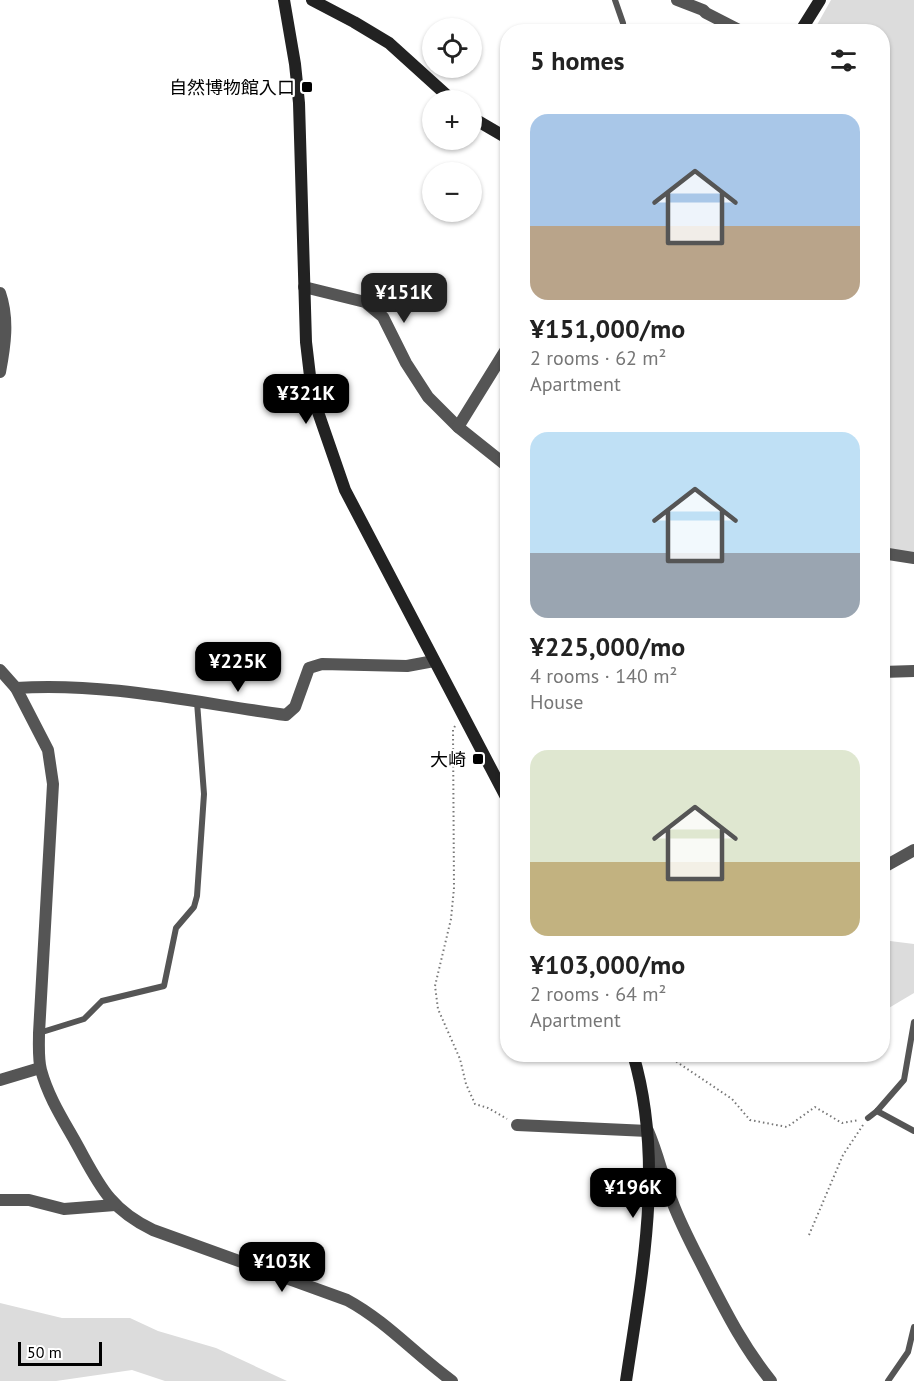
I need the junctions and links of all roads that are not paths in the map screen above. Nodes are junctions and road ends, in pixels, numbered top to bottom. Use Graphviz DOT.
graph roads {
  1 [pos="284,0"];
  2 [pos="615,0"];
  3 [pos="677,0"];
  4 [pos="820,0"];
  5 [pos="316,1"];
  6 [pos="623,24"];
  7 [pos="727,24"];
  8 [pos="806,24"];
  9 [pos="441,90"];
  10 [pos="482,123"];
  11 [pos="500,134"];
  12 [pos="304,287"];
  13 [pos="0,293"];
  14 [pos="500,359"];
  15 [pos="0,372"];
  16 [pos="458,427"];
  17 [pos="500,460"];
  18 [pos="890,554"];
  19 [pos="914,558"];
  20 [pos="434,661"];
  21 [pos="0,670"];
  22 [pos="914,671"];
  23 [pos="890,672"];
  24 [pos="16,688"];
  25 [pos="197,702"];
  26 [pos="500,786"];
  27 [pos="914,850"];
  28 [pos="890,864"];
  29 [pos="914,1022"];
  30 [pos="39,1033"];
  31 [pos="635,1062"];
  32 [pos="40,1068"];
  33 [pos="0,1080"];
  34 [pos="877,1111"];
  35 [pos="868,1118"];
  36 [pos="517,1125"];
  37 [pos="648,1131"];
  38 [pos="914,1131"];
  39 [pos="0,1200"];
  40 [pos="115,1205"];
  41 [pos="914,1327"];
  42 [pos="452,1381"];
  43 [pos="626,1381"];
  44 [pos="771,1381"];
  45 [pos="888,1381"];
  1 -- 12 [label="street"];
  2 -- 6 [label="lane"];
  3 -- 7 [label="street"];
  4 -- 8 [label="street"];
  5 -- 9 [label="street"];
  10 -- 11 [label="street"];
  12 -- 16 [label="street"];
  12 -- 20 [label="street"];
  13 -- 15 [label="street"];
  14 -- 16 [label="street"];
  16 -- 17 [label="street"];
  18 -- 19 [label="street"];
  20 -- 25 [label="street"];
  20 -- 26 [label="street"];
  21 -- 24 [label="street"];
  22 -- 23 [label="street"];
  24 -- 25 [label="street"];
  24 -- 30 [label="street"];
  25 -- 30 [label="lane"];
  27 -- 28 [label="street"];
  29 -- 34 [label="lane"];
  30 -- 32 [label="street"];
  31 -- 37 [label="street"];
  32 -- 33 [label="street"];
  32 -- 40 [label="street"];
  34 -- 35 [label="lane"];
  34 -- 38 [label="lane"];
  36 -- 37 [label="street"];
  37 -- 43 [label="street"];
  37 -- 44 [label="street"];
  39 -- 40 [label="street"];
  40 -- 42 [label="street"];
  41 -- 45 [label="lane"];
}
